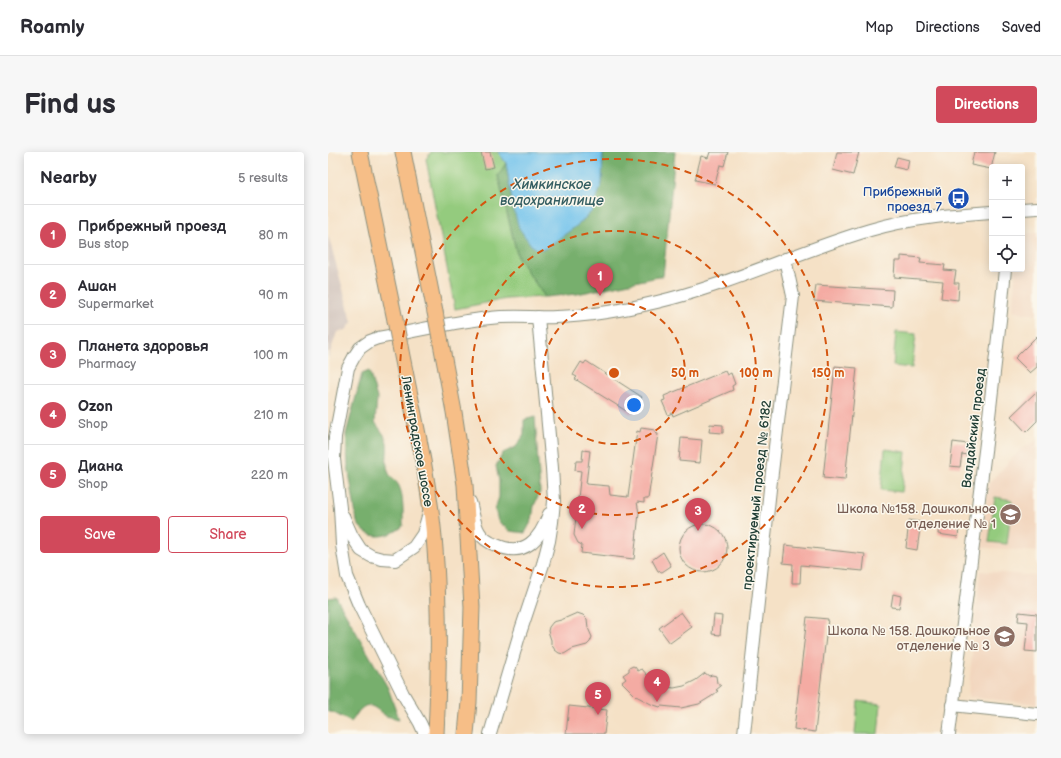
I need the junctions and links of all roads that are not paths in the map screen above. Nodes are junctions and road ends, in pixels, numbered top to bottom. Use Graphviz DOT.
graph roads {
  1 [pos="403,154"];
  2 [pos="362,158"];
  3 [pos="1037,208"];
  4 [pos="1025,209"];
  5 [pos="989,212"];
  6 [pos="786,259"];
  7 [pos="1005,272"];
  8 [pos="538,317"];
  9 [pos="465,486"];
  10 [pos="554,501"];
  11 [pos="430,505"];
  12 [pos="340,508"];
  13 [pos="952,705"];
  14 [pos="1037,714"];
  15 [pos="425,734"];
  16 [pos="436,734"];
  17 [pos="466,734"];
  18 [pos="490,734"];
  19 [pos="744,734"];
  20 [pos="949,734"];
  1 -- 9 [label="main road, bridge"];
  2 -- 11 [label="main road, Ленинградское шоссе, bridge"];
  3 -- 4 [label="street"];
  5 -- 6 [label="street"];
  6 -- 8 [label="street"];
  6 -- 19 [label="street, проектируемый проезд № 6182"];
  7 -- 13 [label="street, Валдайский проезд"];
  8 -- 10 [label="street"];
  8 -- 12 [label="street"];
  9 -- 10 [label="street"];
  9 -- 17 [label="main road"];
  10 -- 18 [label="street"];
  11 -- 12 [label="street"];
  11 -- 16 [label="main road, Ленинградское шоссе"];
  12 -- 15 [label="street"];
  13 -- 14 [label="street"];
  13 -- 20 [label="street, Валдайский проезд"];
}
